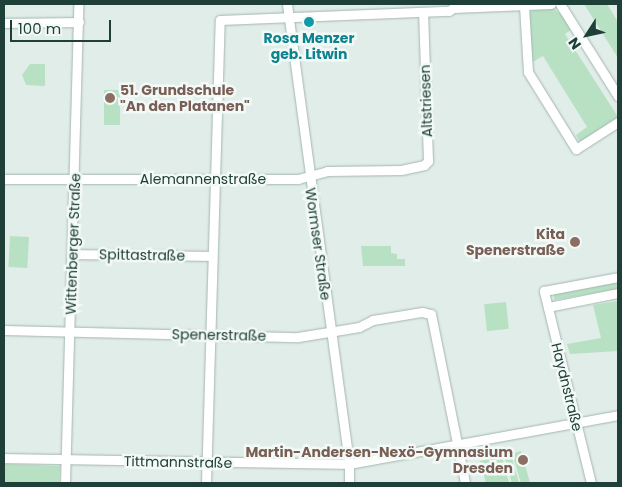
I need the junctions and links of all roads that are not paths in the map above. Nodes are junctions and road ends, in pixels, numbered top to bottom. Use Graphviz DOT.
graph roads {
  1 [pos="78,4"];
  2 [pos="287,4"];
  3 [pos="550,4"];
  4 [pos="560,4"];
  5 [pos="453,6"];
  6 [pos="524,6"];
  7 [pos="424,12"];
  8 [pos="289,17"];
  9 [pos="79,22"];
  10 [pos="4,23"];
  11 [pos="618,96"];
  12 [pos="618,122"];
  13 [pos="401,170"];
  14 [pos="308,176"];
  15 [pos="75,178"];
  16 [pos="4,179"];
  17 [pos="215,179"];
  18 [pos="72,254"];
  19 [pos="212,256"];
  20 [pos="618,277"];
  21 [pos="618,293"];
  22 [pos="548,307"];
  23 [pos="4,330"];
  24 [pos="70,330"];
  25 [pos="330,333"];
  26 [pos="210,336"];
  27 [pos="618,415"];
  28 [pos="576,423"];
  29 [pos="456,445"];
  30 [pos="4,458"];
  31 [pos="66,460"];
  32 [pos="206,463"];
  33 [pos="350,464"];
  34 [pos="64,483"];
  35 [pos="206,483"];
  36 [pos="349,483"];
  37 [pos="465,483"];
  38 [pos="591,483"];
  1 -- 9 [label="street, Wittenberger Straße"];
  2 -- 8 [label="street, Wormser Straße"];
  3 -- 6 [label="street"];
  4 -- 11 [label="street"];
  5 -- 6 [label="street"];
  5 -- 7 [label="street"];
  6 -- 12 [label="street"];
  7 -- 8 [label="street"];
  7 -- 13 [label="street, Altstriesen"];
  8 -- 14 [label="street, Wormser Straße"];
  8 -- 17 [label="street"];
  9 -- 10 [label="street"];
  9 -- 15 [label="street, Wittenberger Straße"];
  13 -- 14 [label="street, Alemannenstraße"];
  14 -- 17 [label="street, Alemannenstraße"];
  14 -- 25 [label="street, Wormser Straße"];
  15 -- 16 [label="street, Alemannenstraße"];
  15 -- 17 [label="street, Alemannenstraße"];
  15 -- 18 [label="street, Wittenberger Straße"];
  17 -- 19 [label="street"];
  18 -- 19 [label="street, Spittastraße"];
  18 -- 24 [label="street, Wittenberger Straße"];
  19 -- 26 [label="street"];
  20 -- 22 [label="street, Haydnstraße"];
  21 -- 22 [label="street"];
  22 -- 28 [label="street, Haydnstraße"];
  23 -- 24 [label="street, Spenerstraße"];
  24 -- 26 [label="street, Spenerstraße"];
  24 -- 31 [label="street, Wittenberger Straße"];
  25 -- 26 [label="street, Spenerstraße"];
  25 -- 29 [label="street, Spenerstraße"];
  25 -- 33 [label="street, Wormser Straße"];
  26 -- 32 [label="street"];
  27 -- 28 [label="street, Tittmannstraße"];
  28 -- 29 [label="street, Tittmannstraße"];
  28 -- 38 [label="street, Haydnstraße"];
  29 -- 33 [label="street, Tittmannstraße"];
  29 -- 37 [label="street"];
  30 -- 31 [label="street, Tittmannstraße"];
  31 -- 32 [label="street, Tittmannstraße"];
  31 -- 34 [label="street, Wittenberger Straße"];
  32 -- 33 [label="street, Tittmannstraße"];
  32 -- 35 [label="street"];
  33 -- 36 [label="street, Wormser Straße"];
}
